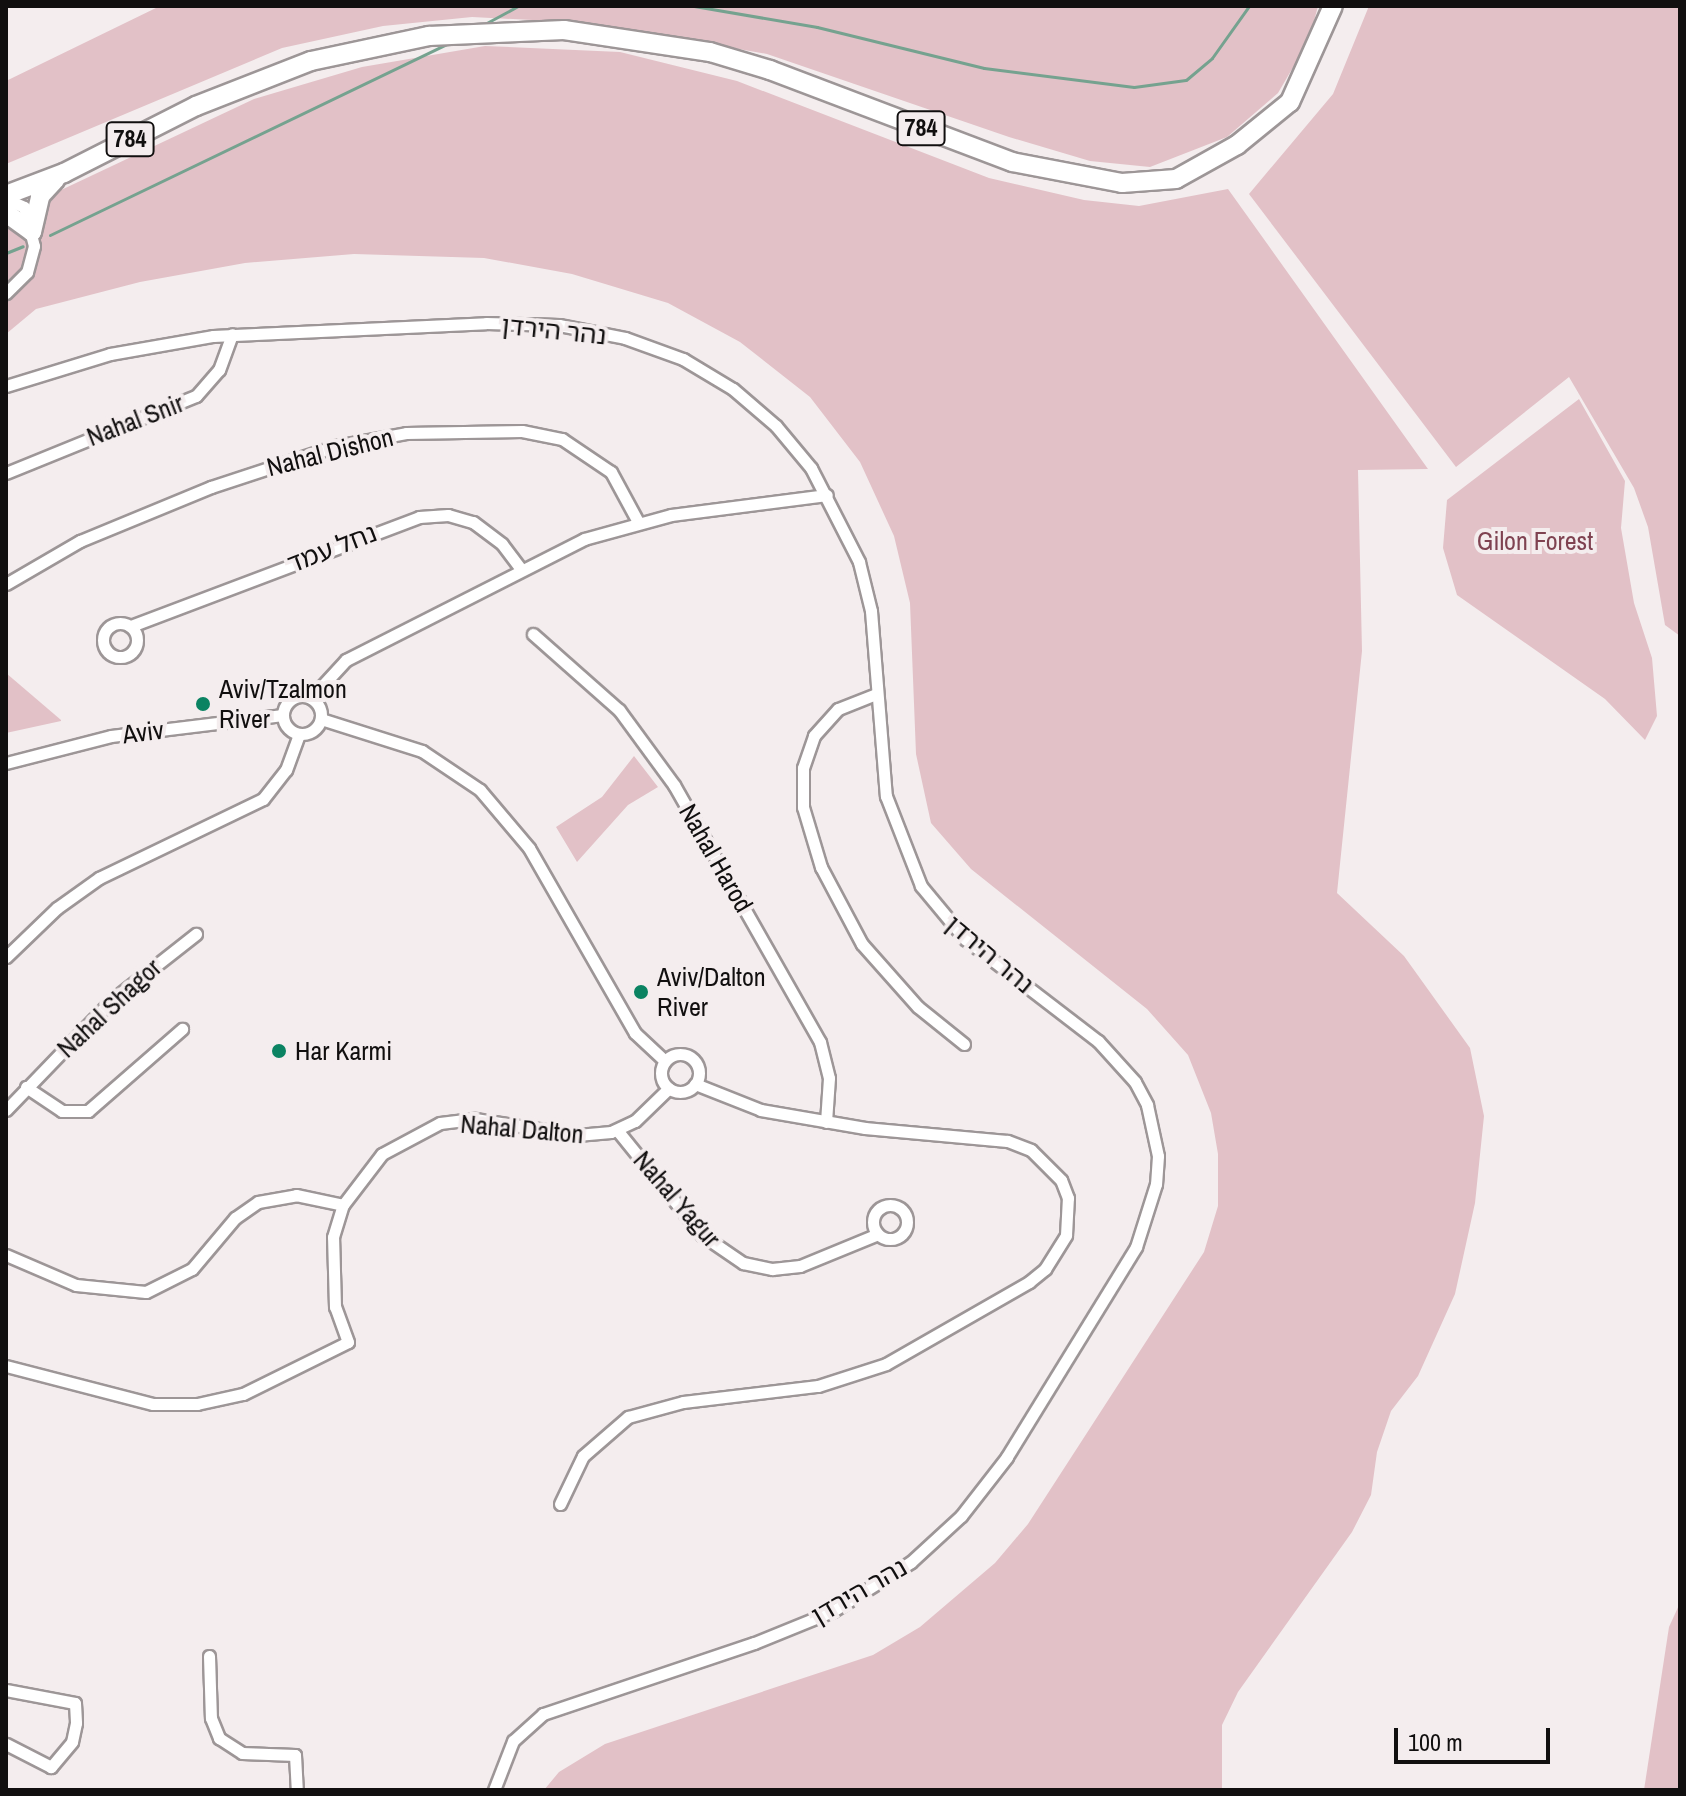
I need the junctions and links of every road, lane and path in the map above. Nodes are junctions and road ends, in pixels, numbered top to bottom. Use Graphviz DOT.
graph roads {
  1 [pos="1333,6"];
  2 [pos="64,173"];
  3 [pos="6,197"];
  4 [pos="6,213"];
  5 [pos="32,232"];
  6 [pos="6,293"];
  7 [pos="232,334"];
  8 [pos="6,386"];
  9 [pos="6,473"];
  10 [pos="827,495"];
  11 [pos="638,522"];
  12 [pos="521,569"];
  13 [pos="6,584"];
  14 [pos="131,626"];
  15 [pos="533,634"];
  16 [pos="876,694"];
  17 [pos="311,698"];
  18 [pos="283,715"];
  19 [pos="321,719"];
  20 [pos="299,734"];
  21 [pos="6,763"];
  22 [pos="196,934"];
  23 [pos="6,957"];
  24 [pos="182,1029"];
  25 [pos="964,1044"];
  26 [pos="665,1061"];
  27 [pos="695,1084"];
  28 [pos="26,1087"];
  29 [pos="669,1088"];
  30 [pos="6,1110"];
  31 [pos="826,1122"];
  32 [pos="617,1130"];
  33 [pos="343,1205"];
  34 [pos="878,1234"];
  35 [pos="6,1255"];
  36 [pos="6,1366"];
  37 [pos="560,1504"];
  38 [pos="209,1656"];
  39 [pos="6,1690"];
  40 [pos="6,1744"];
  41 [pos="297,1790"];
  42 [pos="494,1790"];
  1 -- 2 [label="main road, 784"];
  2 -- 3 [label="main road, 784"];
  2 -- 5 [label="main road"];
  3 -- 5 [label="street"];
  4 -- 5 [label="main road"];
  5 -- 6 [label="street"];
  7 -- 8 [label="street, נהר הירדן"];
  7 -- 9 [label="street, Nahal Snir"];
  7 -- 10 [label="street, נהר הירדן"];
  10 -- 11 [label="street"];
  10 -- 16 [label="street, נהר הירדן"];
  11 -- 12 [label="street"];
  11 -- 13 [label="street, Nahal Dishon"];
  12 -- 14 [label="street, נחל עמד"];
  12 -- 17 [label="street"];
  15 -- 31 [label="street, Nahal Harod"];
  16 -- 25 [label="street"];
  16 -- 42 [label="street, נהר הירדן"];
  17 -- 18 [label="street"];
  17 -- 19 [label="street"];
  18 -- 20 [label="street"];
  18 -- 21 [label="street, Aviv"];
  19 -- 20 [label="street"];
  19 -- 26 [label="street"];
  20 -- 23 [label="street"];
  22 -- 28 [label="street, Nahal Shagor"];
  24 -- 28 [label="street"];
  26 -- 27 [label="street"];
  26 -- 29 [label="street"];
  27 -- 29 [label="street"];
  27 -- 31 [label="street"];
  28 -- 30 [label="street, Nahal Shagor"];
  29 -- 32 [label="street, Nahal Dalton"];
  31 -- 37 [label="street"];
  32 -- 33 [label="street, Nahal Dalton"];
  32 -- 34 [label="street, Nahal Yagur"];
  33 -- 35 [label="street"];
  33 -- 36 [label="street, Nahal Dalton"];
  38 -- 41 [label="street"];
  39 -- 40 [label="street"];
}
